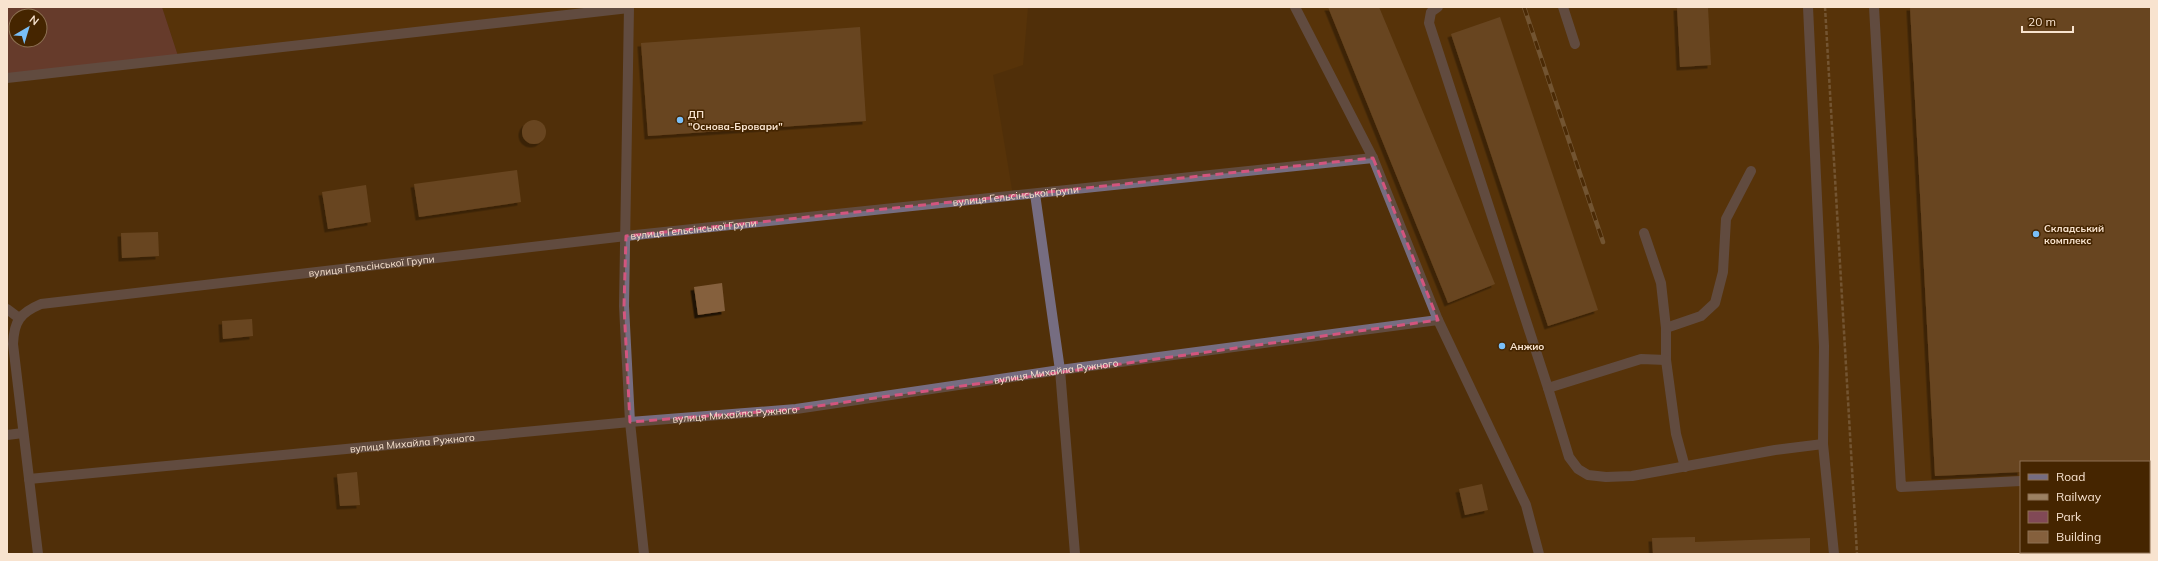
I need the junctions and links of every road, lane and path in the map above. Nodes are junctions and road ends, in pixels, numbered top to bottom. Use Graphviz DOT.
graph roads {
  1 [pos="1295,7"];
  2 [pos="1438,7"];
  3 [pos="1563,7"];
  4 [pos="1808,7"];
  5 [pos="1825,7"];
  6 [pos="1874,7"];
  7 [pos="629,8"];
  8 [pos="1575,44"];
  9 [pos="7,78"];
  10 [pos="1373,158"];
  11 [pos="1751,171"];
  12 [pos="1035,194"];
  13 [pos="1644,233"];
  14 [pos="626,236"];
  15 [pos="7,308"];
  16 [pos="19,318"];
  17 [pos="1438,320"];
  18 [pos="1666,328"];
  19 [pos="1666,360"];
  20 [pos="1060,370"];
  21 [pos="1548,388"];
  22 [pos="630,422"];
  23 [pos="23,433"];
  24 [pos="7,435"];
  25 [pos="1823,444"];
  26 [pos="1685,467"];
  27 [pos="29,479"];
  28 [pos="2020,482"];
  29 [pos="38,554"];
  30 [pos="644,554"];
  31 [pos="1076,554"];
  32 [pos="1539,554"];
  33 [pos="1834,554"];
  34 [pos="1857,554"];
  1 -- 10 [label="street"];
  2 -- 21 [label="street"];
  3 -- 8 [label="street"];
  4 -- 25 [label="street"];
  5 -- 34 [label="path"];
  6 -- 28 [label="street"];
  7 -- 9 [label="street"];
  7 -- 14 [label="street"];
  10 -- 12 [label="street, вулиця Гельсінської Групи"];
  10 -- 17 [label="street"];
  11 -- 18 [label="street"];
  12 -- 14 [label="street, вулиця Гельсінської Групи"];
  12 -- 20 [label="street"];
  13 -- 18 [label="street"];
  14 -- 16 [label="street, вулиця Гельсінської Групи"];
  14 -- 22 [label="street"];
  15 -- 16 [label="street"];
  16 -- 23 [label="street"];
  17 -- 20 [label="street, вулиця Михайла Ружного"];
  17 -- 32 [label="street"];
  18 -- 19 [label="street"];
  19 -- 21 [label="street"];
  19 -- 26 [label="street"];
  20 -- 22 [label="street, вулиця Михайла Ружного"];
  20 -- 31 [label="street"];
  21 -- 26 [label="street"];
  22 -- 27 [label="street, вулиця Михайла Ружного"];
  22 -- 30 [label="street"];
  23 -- 24 [label="street"];
  23 -- 27 [label="street"];
  25 -- 26 [label="street"];
  25 -- 33 [label="street"];
  27 -- 29 [label="street"];
}
